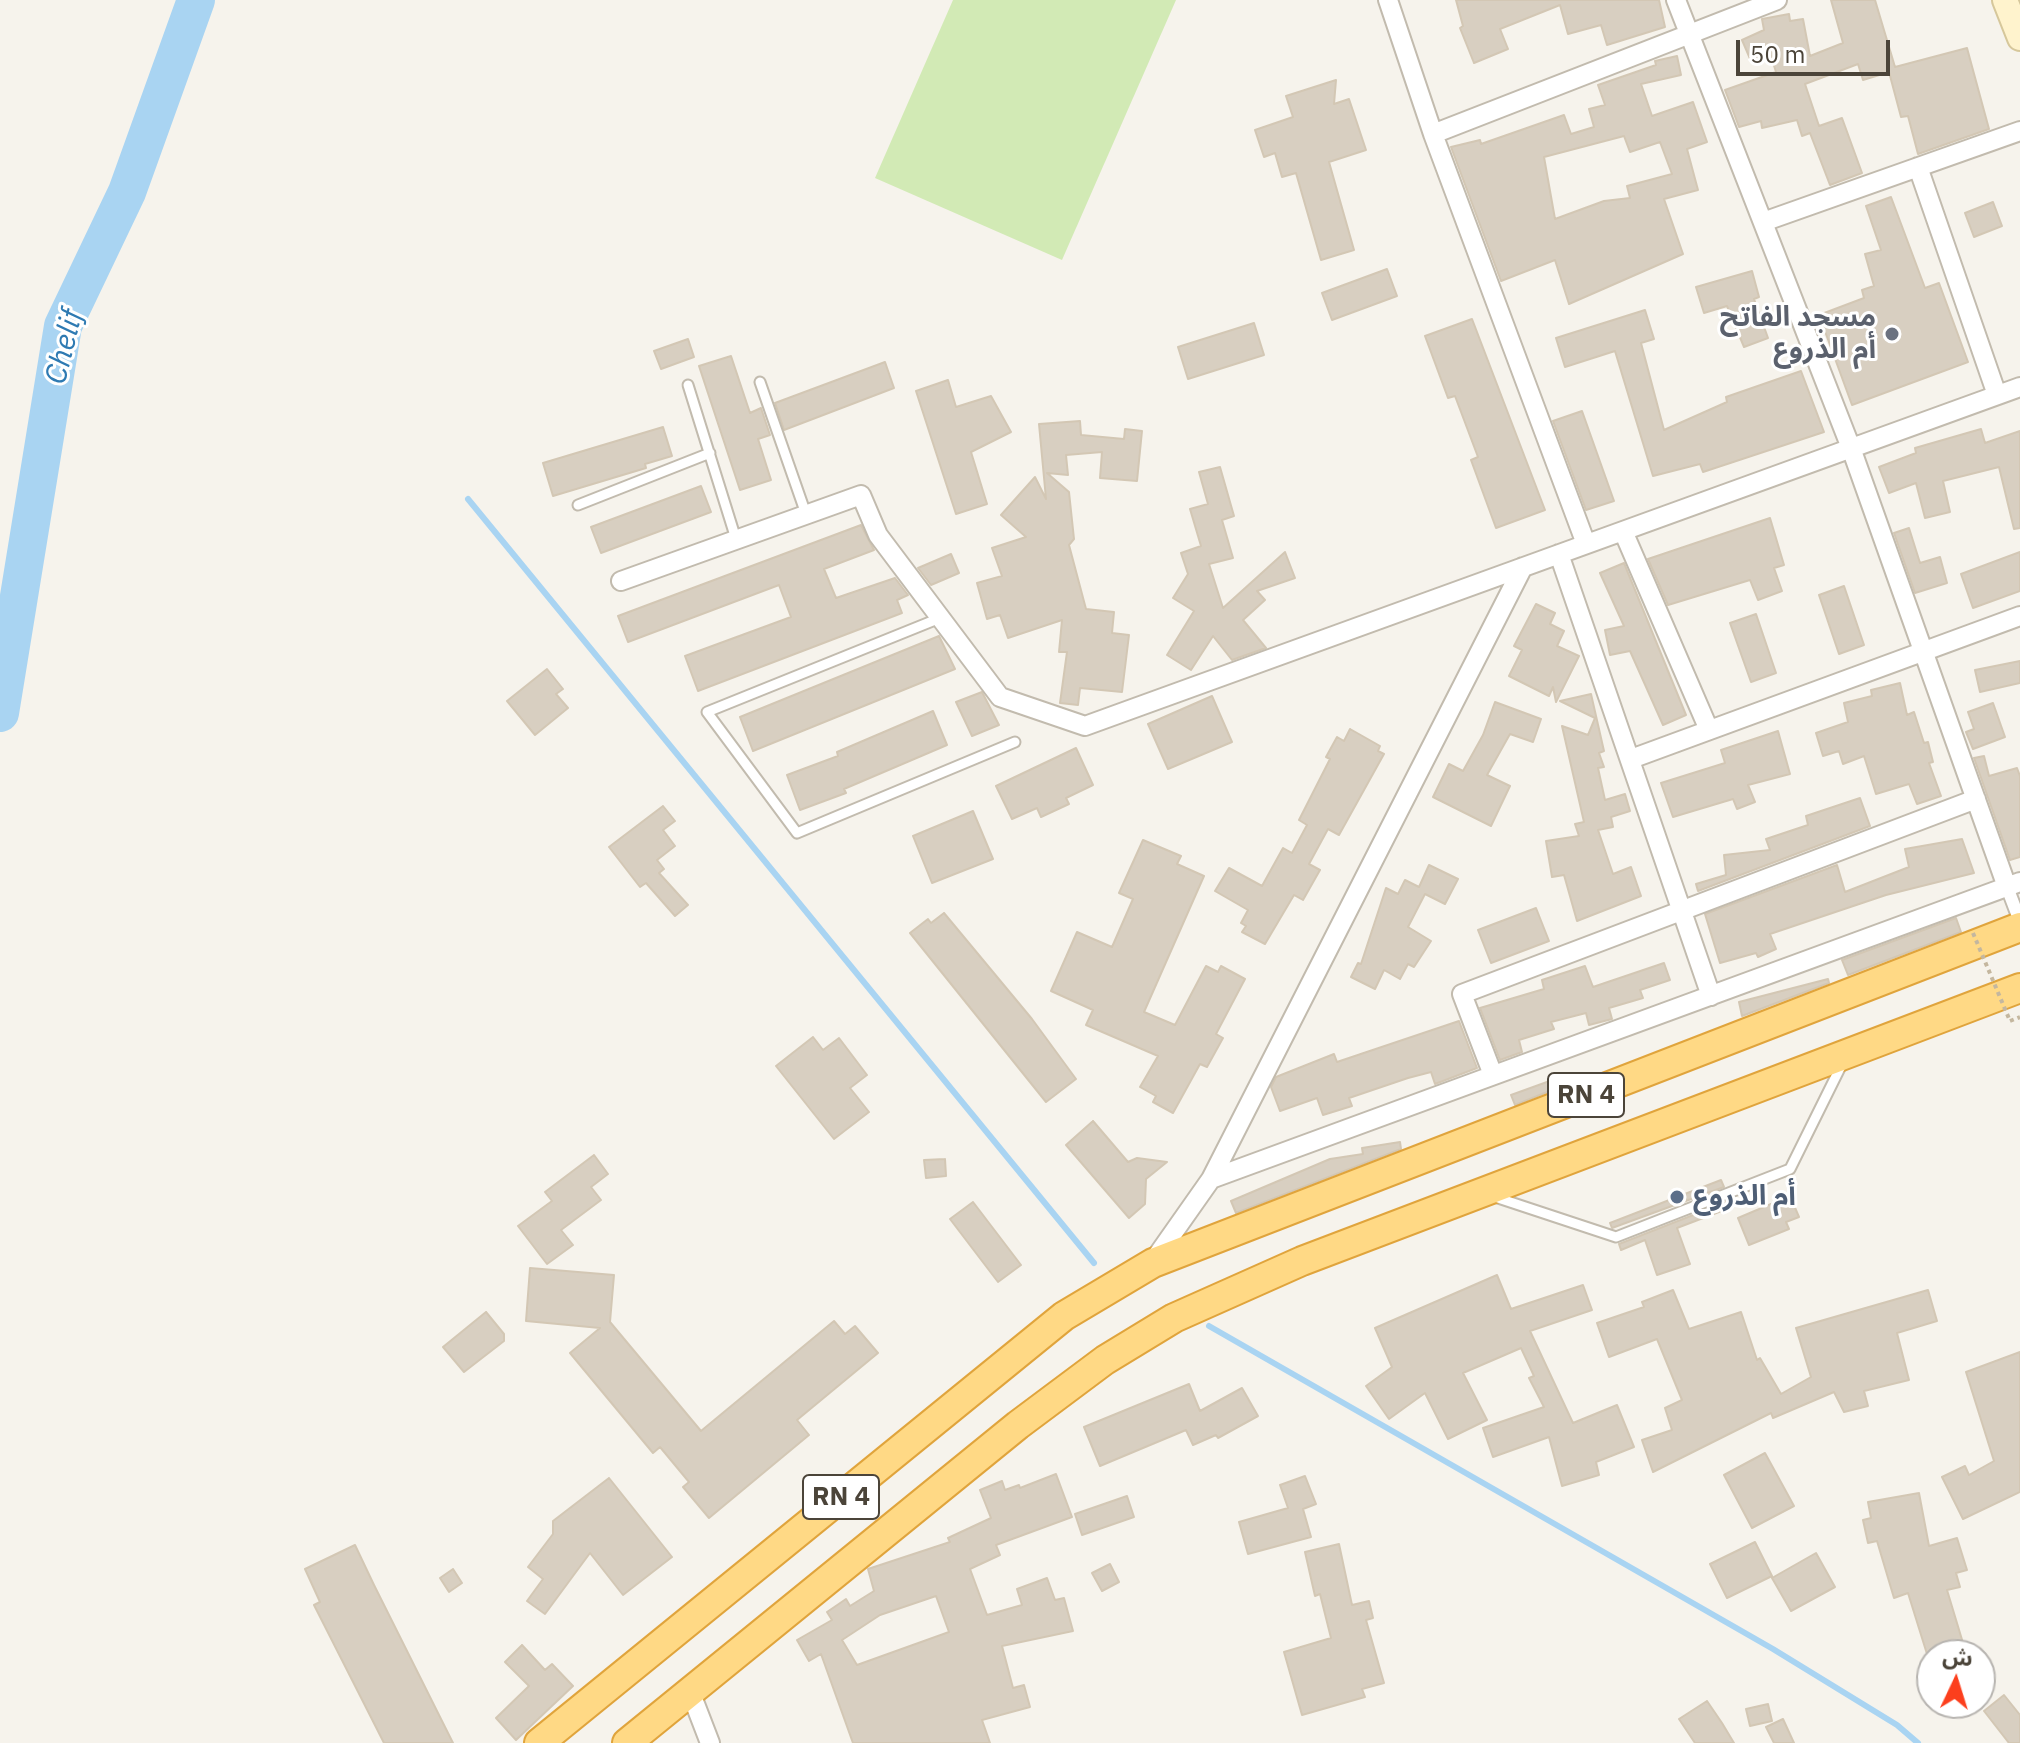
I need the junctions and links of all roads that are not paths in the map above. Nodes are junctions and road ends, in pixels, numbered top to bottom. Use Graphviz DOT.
graph roads {
  1 [pos="1388,0"];
  2 [pos="1676,0"];
  3 [pos="1777,0"];
  4 [pos="2005,0"];
  5 [pos="1689,34"];
  6 [pos="2020,38"];
  7 [pos="2020,131"];
  8 [pos="1433,134"];
  9 [pos="1918,167"];
  10 [pos="1763,222"];
  11 [pos="760,382"];
  12 [pos="688,385"];
  13 [pos="2020,387"];
  14 [pos="1997,395"];
  15 [pos="1851,448"];
  16 [pos="710,453"];
  17 [pos="578,505"];
  18 [pos="806,514"];
  19 [pos="1623,531"];
  20 [pos="736,539"];
  21 [pos="1586,544"];
  22 [pos="1559,554"];
  23 [pos="1523,567"];
  24 [pos="621,581"];
  25 [pos="2020,616"];
  26 [pos="940,618"];
  27 [pos="1924,651"];
  28 [pos="1709,730"];
  29 [pos="1015,742"];
  30 [pos="1631,759"];
  31 [pos="1976,799"];
  32 [pos="2014,884"];
  33 [pos="1682,910"];
  34 [pos="2019,922"];
  35 [pos="2020,988"];
  36 [pos="1711,996"];
  37 [pos="1847,1053"];
  38 [pos="1493,1075"];
  39 [pos="1211,1179"];
  40 [pos="1481,1192"];
  41 [pos="1153,1263"];
  42 [pos="690,1691"];
  43 [pos="539,1743"];
  44 [pos="627,1743"];
  45 [pos="710,1743"];
  1 -- 8 [label="street"];
  2 -- 5 [label="street"];
  3 -- 5 [label="street"];
  4 -- 6 [label="main road"];
  5 -- 8 [label="street"];
  5 -- 10 [label="street"];
  7 -- 9 [label="street"];
  8 -- 21 [label="street"];
  9 -- 10 [label="street"];
  9 -- 14 [label="street"];
  10 -- 15 [label="street"];
  11 -- 18 [label="lane"];
  12 -- 16 [label="lane"];
  13 -- 14 [label="street"];
  14 -- 15 [label="street"];
  15 -- 19 [label="street"];
  15 -- 27 [label="street"];
  16 -- 17 [label="lane"];
  16 -- 20 [label="lane"];
  18 -- 20 [label="street"];
  18 -- 26 [label="street"];
  19 -- 21 [label="street"];
  19 -- 28 [label="street"];
  20 -- 24 [label="street"];
  21 -- 22 [label="street"];
  22 -- 23 [label="street"];
  22 -- 30 [label="street"];
  23 -- 26 [label="street"];
  23 -- 39 [label="street"];
  25 -- 27 [label="street"];
  26 -- 29 [label="lane"];
  27 -- 28 [label="street"];
  27 -- 31 [label="street"];
  28 -- 30 [label="street"];
  30 -- 33 [label="street"];
  31 -- 32 [label="street"];
  31 -- 33 [label="street"];
  32 -- 34 [label="street"];
  32 -- 36 [label="street"];
  33 -- 36 [label="street"];
  33 -- 38 [label="street"];
  34 -- 41 [label="highway, RN 4"];
  35 -- 37 [label="highway, RN 4"];
  36 -- 38 [label="street"];
  37 -- 40 [label="highway, RN 4"];
  37 -- 40 [label="lane"];
  38 -- 39 [label="street"];
  39 -- 41 [label="street"];
  40 -- 42 [label="highway, RN 4"];
  41 -- 43 [label="highway, RN 4"];
  42 -- 44 [label="highway, RN 4"];
  42 -- 45 [label="street"];
}
